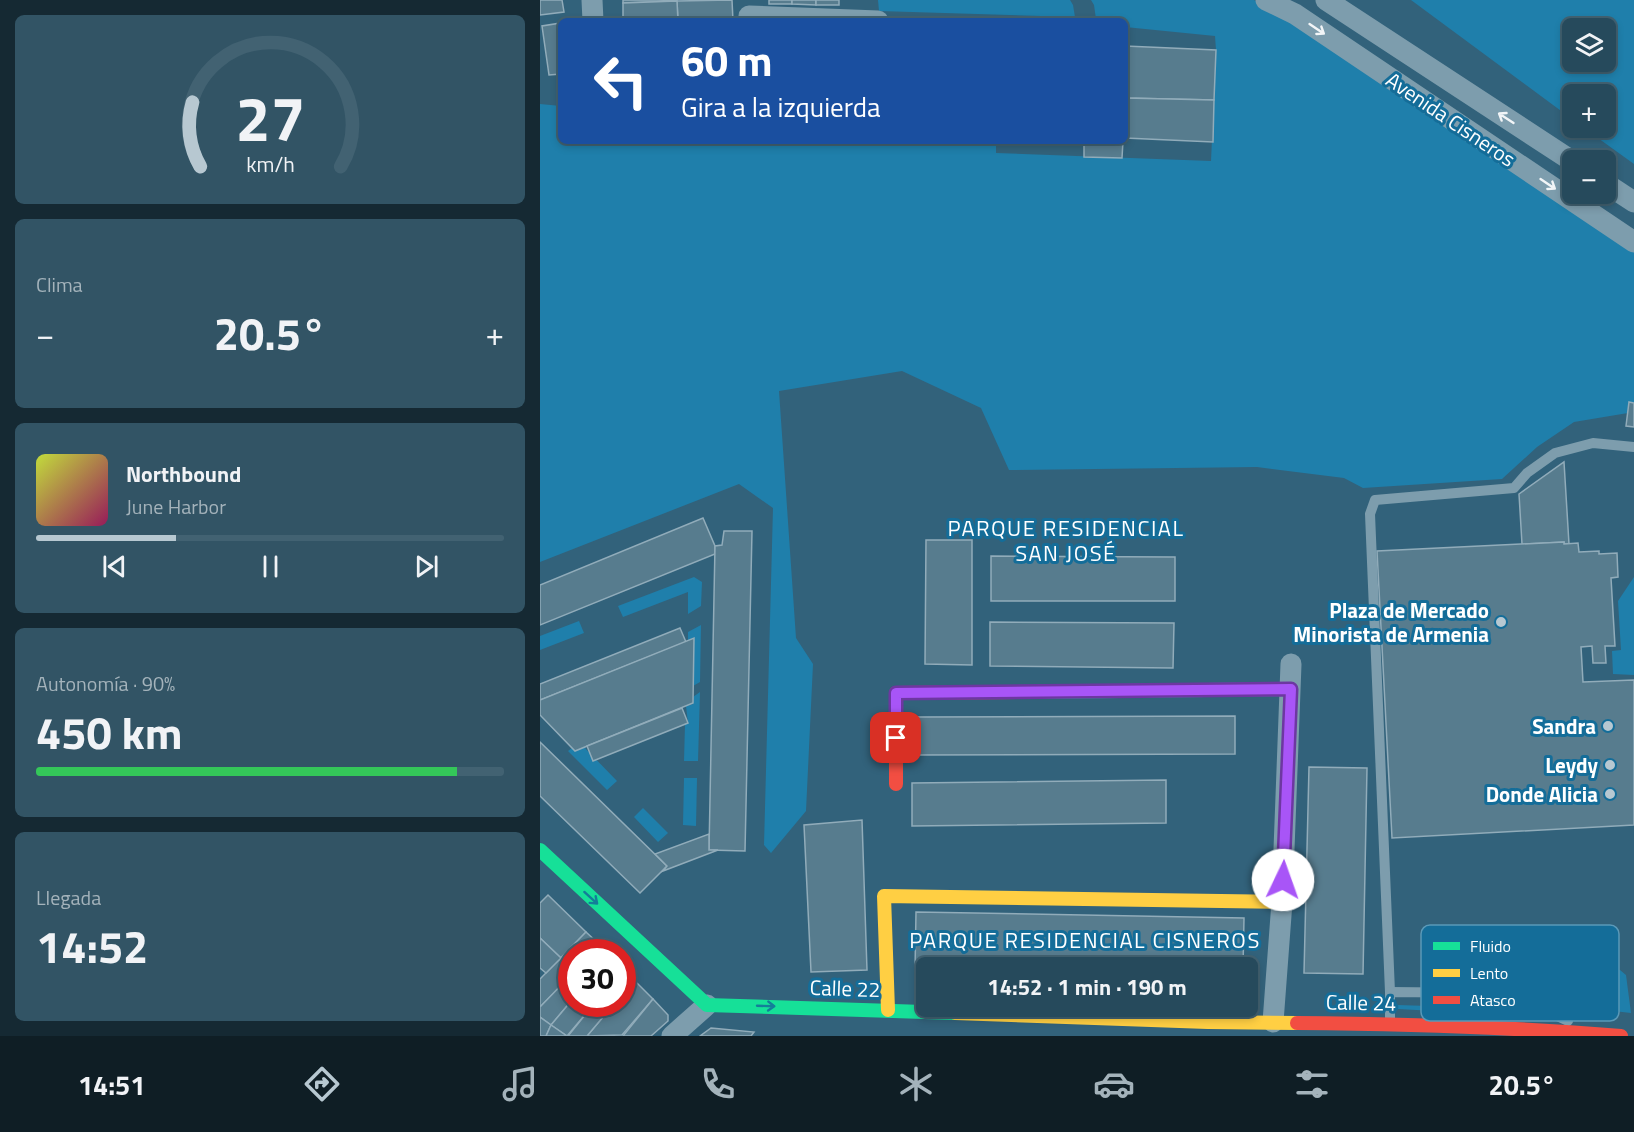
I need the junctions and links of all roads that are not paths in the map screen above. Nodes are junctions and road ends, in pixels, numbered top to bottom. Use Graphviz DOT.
graph roads {
  1 [pos="592,0"];
  2 [pos="869,0"];
  3 [pos="1266,0"];
  4 [pos="1326,0"];
  5 [pos="749,12"];
  6 [pos="593,18"];
  7 [pos="840,18"];
  8 [pos="870,18"];
  9 [pos="1562,154"];
  10 [pos="1616,190"];
  11 [pos="1634,202"];
  12 [pos="1634,242"];
  13 [pos="1634,447"];
  14 [pos="1291,664"];
  15 [pos="1291,689"];
  16 [pos="896,784"];
  17 [pos="543,858"];
  18 [pos="1282,902"];
  19 [pos="1390,992"];
  20 [pos="1421,992"];
  21 [pos="708,1005"];
  22 [pos="888,1010"];
  23 [pos="1568,1021"];
  24 [pos="1208,1022"];
  25 [pos="1273,1022"];
  26 [pos="1390,1024"];
  27 [pos="1593,1033"];
  28 [pos="672,1036"];
  29 [pos="1170,1036"];
  30 [pos="1621,1036"];
  1 -- 6 [label="street"];
  2 -- 8 [label="street"];
  3 -- 12 [label="street, Avenida Cisneros, one-way"];
  9 -- 4 [label="street, Avenida Cisneros, one-way"];
  5 -- 7 [label="street"];
  10 -- 11 [label="street"];
  13 -- 19 [label="lane"];
  14 -- 15 [label="street"];
  15 -- 16 [label="street"];
  15 -- 18 [label="street"];
  17 -- 21 [label="street, one-way"];
  18 -- 22 [label="street"];
  18 -- 25 [label="street"];
  19 -- 20 [label="lane"];
  19 -- 26 [label="lane"];
  21 -- 22 [label="street, Calle 22, one-way"];
  21 -- 28 [label="street"];
  22 -- 24 [label="street, Calle 22"];
  23 -- 27 [label="lane"];
  24 -- 25 [label="street, Calle 24"];
  24 -- 29 [label="street"];
  25 -- 26 [label="street, Calle 24"];
  26 -- 27 [label="street, Calle 24"];
  27 -- 30 [label="street, Calle 24"];
}
